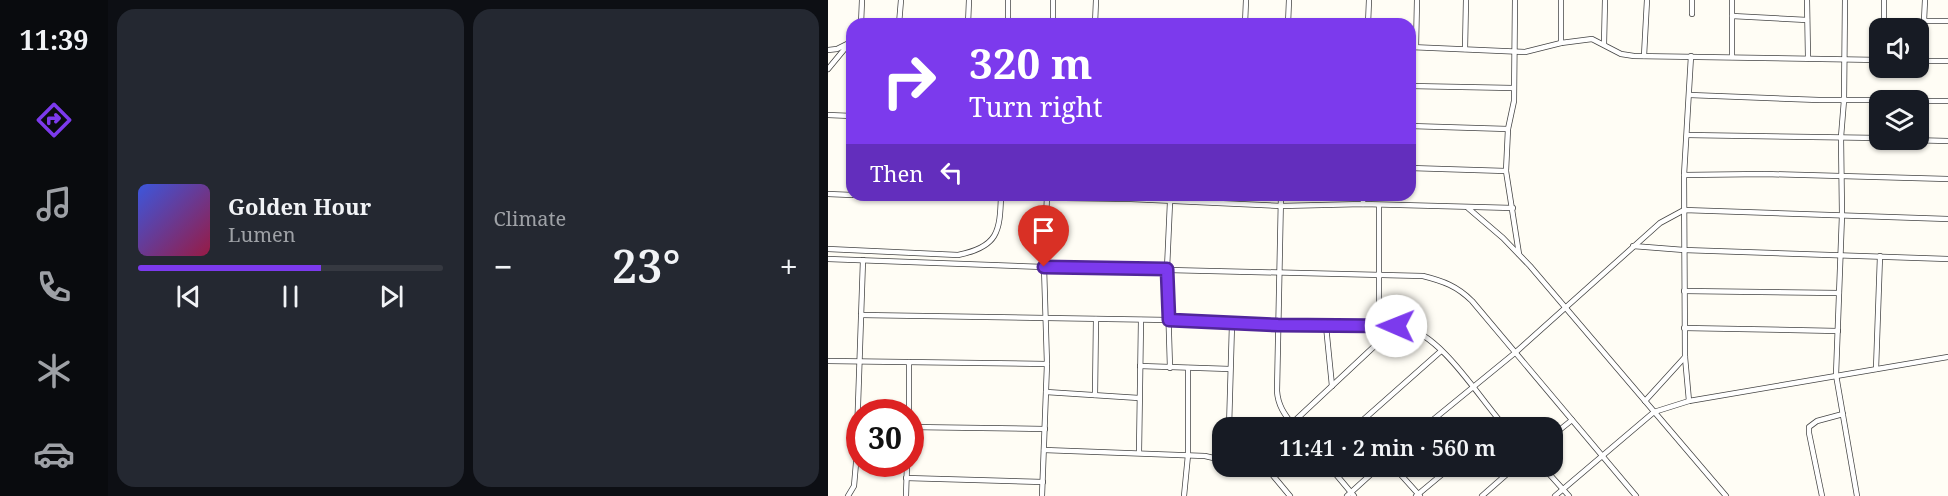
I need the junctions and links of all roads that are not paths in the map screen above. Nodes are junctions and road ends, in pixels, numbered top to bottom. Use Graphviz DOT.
graph roads {
  1 [pos="862,0"];
  2 [pos="901,0"];
  3 [pos="969,0"];
  4 [pos="1008,0"];
  5 [pos="1053,0"];
  6 [pos="1096,0"];
  7 [pos="1246,0"];
  8 [pos="1289,0"];
  9 [pos="1369,0"];
  10 [pos="1417,0"];
  11 [pos="1466,0"];
  12 [pos="1515,0"];
  13 [pos="1561,0"];
  14 [pos="1605,0"];
  15 [pos="1647,0"];
  16 [pos="1692,0"];
  17 [pos="1732,0"];
  18 [pos="1807,0"];
  19 [pos="1845,0"];
  20 [pos="1884,0"];
  21 [pos="1925,0"];
  22 [pos="1692,14"];
  23 [pos="1732,16"];
  24 [pos="861,18"];
  25 [pos="900,18"];
  26 [pos="968,18"];
  27 [pos="1008,18"];
  28 [pos="1053,18"];
  29 [pos="1095,18"];
  30 [pos="1245,18"];
  31 [pos="1288,18"];
  32 [pos="1368,18"];
  33 [pos="1415,18"];
  34 [pos="1884,18"];
  35 [pos="1925,18"];
  36 [pos="1807,20"];
  37 [pos="1929,21"];
  38 [pos="1948,21"];
  39 [pos="1561,43"];
  40 [pos="1604,44"];
  41 [pos="846,45"];
  42 [pos="1416,47"];
  43 [pos="846,48"];
  44 [pos="1465,49"];
  45 [pos="828,50"];
  46 [pos="1513,52"];
  47 [pos="1644,56"];
  48 [pos="1691,56"];
  49 [pos="1731,57"];
  50 [pos="1808,57"];
  51 [pos="1845,59"];
  52 [pos="1869,60"];
  53 [pos="1929,61"];
  54 [pos="1948,61"];
  55 [pos="828,69"];
  56 [pos="1416,86"];
  57 [pos="1513,88"];
  58 [pos="1690,94"];
  59 [pos="1844,100"];
  60 [pos="1869,100"];
  61 [pos="1929,101"];
  62 [pos="1948,101"];
  63 [pos="828,115"];
  64 [pos="846,116"];
  65 [pos="1416,126"];
  66 [pos="1508,129"];
  67 [pos="1688,135"];
  68 [pos="1841,137"];
  69 [pos="1869,138"];
  70 [pos="1929,141"];
  71 [pos="1948,141"];
  72 [pos="1416,168"];
  73 [pos="1506,171"];
  74 [pos="1684,175"];
  75 [pos="1842,176"];
  76 [pos="1948,179"];
  77 [pos="828,194"];
  78 [pos="846,195"];
  79 [pos="1001,201"];
  80 [pos="1046,201"];
  81 [pos="1162,201"];
  82 [pos="1281,201"];
  83 [pos="1170,202"];
  84 [pos="1363,204"];
  85 [pos="1379,205"];
  86 [pos="1281,206"];
  87 [pos="1468,207"];
  88 [pos="1512,208"];
  89 [pos="1684,210"];
  90 [pos="1842,215"];
  91 [pos="1948,219"];
  92 [pos="1633,246"];
  93 [pos="828,249"];
  94 [pos="1684,250"];
  95 [pos="1519,255"];
  96 [pos="1840,255"];
  97 [pos="1880,256"];
  98 [pos="828,259"];
  99 [pos="1948,259"];
  100 [pos="863,260"];
  101 [pos="1044,267"];
  102 [pos="1167,269"];
  103 [pos="1279,272"];
  104 [pos="1379,275"];
  105 [pos="1684,291"];
  106 [pos="1839,293"];
  107 [pos="1566,308"];
  108 [pos="861,315"];
  109 [pos="1046,318"];
  110 [pos="1096,319"];
  111 [pos="1141,320"];
  112 [pos="1169,320"];
  113 [pos="1232,324"];
  114 [pos="1278,325"];
  115 [pos="1379,325"];
  116 [pos="1326,326"];
  117 [pos="1396,326"];
  118 [pos="1684,328"];
  119 [pos="1838,331"];
  120 [pos="1441,351"];
  121 [pos="1515,352"];
  122 [pos="1684,357"];
  123 [pos="1948,357"];
  124 [pos="828,361"];
  125 [pos="860,362"];
  126 [pos="909,362"];
  127 [pos="1047,364"];
  128 [pos="1140,366"];
  129 [pos="1170,368"];
  130 [pos="1188,368"];
  131 [pos="1230,369"];
  132 [pos="1876,369"];
  133 [pos="1836,375"];
  134 [pos="1332,386"];
  135 [pos="1473,386"];
  136 [pos="1046,392"];
  137 [pos="1095,395"];
  138 [pos="1139,398"];
  139 [pos="909,399"];
  140 [pos="1689,400"];
  141 [pos="1645,401"];
  142 [pos="1654,412"];
  143 [pos="1843,414"];
  144 [pos="1230,417"];
  145 [pos="1287,417"];
  146 [pos="1302,417"];
  147 [pos="1366,417"];
  148 [pos="1435,417"];
  149 [pos="1496,417"];
  150 [pos="1572,420"];
  151 [pos="924,427"];
  152 [pos="1563,427"];
  153 [pos="1045,429"];
  154 [pos="1044,450"];
  155 [pos="1139,452"];
  156 [pos="1188,455"];
  157 [pos="1603,456"];
  158 [pos="1212,458"];
  159 [pos="1274,477"];
  160 [pos="1337,477"];
  161 [pos="1369,477"];
  162 [pos="1402,477"];
  163 [pos="1439,477"];
  164 [pos="1504,477"];
  165 [pos="1552,477"];
  166 [pos="906,478"];
  167 [pos="1043,482"];
  168 [pos="1563,489"];
  169 [pos="1350,495"];
  170 [pos="1418,495"];
  171 [pos="848,496"];
  172 [pos="906,496"];
  173 [pos="1042,496"];
  174 [pos="1185,496"];
  175 [pos="1290,496"];
  176 [pos="1482,496"];
  177 [pos="1555,496"];
  178 [pos="1569,496"];
  179 [pos="1636,496"];
  180 [pos="1726,496"];
  181 [pos="1822,496"];
  182 [pos="1857,496"];
  1 -- 24 [label="street"];
  2 -- 25 [label="street"];
  3 -- 26 [label="street"];
  4 -- 27 [label="street"];
  5 -- 28 [label="street"];
  6 -- 29 [label="street"];
  7 -- 30 [label="street"];
  8 -- 31 [label="street"];
  9 -- 32 [label="street"];
  10 -- 33 [label="street"];
  11 -- 44 [label="street"];
  12 -- 46 [label="street"];
  13 -- 39 [label="street"];
  14 -- 40 [label="street"];
  15 -- 47 [label="street"];
  16 -- 22 [label="street"];
  17 -- 23 [label="street"];
  18 -- 36 [label="street"];
  19 -- 51 [label="street"];
  20 -- 34 [label="street"];
  21 -- 35 [label="street"];
  23 -- 36 [label="street"];
  23 -- 49 [label="street"];
  36 -- 50 [label="street"];
  37 -- 38 [label="street"];
  39 -- 40 [label="street"];
  39 -- 46 [label="street"];
  40 -- 47 [label="street"];
  41 -- 45 [label="street"];
  42 -- 44 [label="street"];
  43 -- 55 [label="street"];
  44 -- 46 [label="street"];
  46 -- 57 [label="street"];
  47 -- 48 [label="street"];
  48 -- 49 [label="street"];
  48 -- 58 [label="street"];
  49 -- 50 [label="street"];
  50 -- 51 [label="street"];
  51 -- 52 [label="street"];
  51 -- 59 [label="street"];
  53 -- 54 [label="street"];
  56 -- 57 [label="street"];
  57 -- 66 [label="street"];
  58 -- 59 [label="street"];
  58 -- 67 [label="street"];
  59 -- 60 [label="street"];
  59 -- 68 [label="street"];
  61 -- 62 [label="street"];
  63 -- 64 [label="street"];
  65 -- 66 [label="street"];
  66 -- 73 [label="street"];
  67 -- 68 [label="street"];
  67 -- 74 [label="street"];
  68 -- 69 [label="street"];
  68 -- 75 [label="street"];
  70 -- 71 [label="street"];
  72 -- 73 [label="street"];
  73 -- 88 [label="street"];
  74 -- 75 [label="street"];
  74 -- 89 [label="street"];
  75 -- 76 [label="street"];
  75 -- 90 [label="street"];
  77 -- 78 [label="street"];
  79 -- 93 [label="street"];
  80 -- 101 [label="street"];
  81 -- 83 [label="street"];
  82 -- 86 [label="street"];
  83 -- 86 [label="street"];
  83 -- 102 [label="street"];
  84 -- 85 [label="street"];
  84 -- 86 [label="street"];
  85 -- 87 [label="street"];
  85 -- 104 [label="street"];
  86 -- 103 [label="street"];
  87 -- 88 [label="street"];
  87 -- 95 [label="street"];
  88 -- 95 [label="street"];
  89 -- 90 [label="street"];
  89 -- 92 [label="street"];
  89 -- 94 [label="street"];
  90 -- 91 [label="street"];
  90 -- 96 [label="street"];
  92 -- 94 [label="street"];
  92 -- 107 [label="street"];
  94 -- 96 [label="street"];
  94 -- 105 [label="street"];
  95 -- 107 [label="street"];
  96 -- 97 [label="street"];
  96 -- 106 [label="street"];
  97 -- 99 [label="street"];
  97 -- 132 [label="street"];
  98 -- 100 [label="street"];
  100 -- 101 [label="street"];
  100 -- 108 [label="street"];
  101 -- 102 [label="street"];
  101 -- 109 [label="street"];
  102 -- 103 [label="street"];
  102 -- 112 [label="street"];
  103 -- 104 [label="street"];
  103 -- 114 [label="street"];
  104 -- 115 [label="street"];
  104 -- 121 [label="street"];
  105 -- 106 [label="street"];
  105 -- 118 [label="street"];
  106 -- 119 [label="street"];
  107 -- 121 [label="street"];
  107 -- 141 [label="street"];
  108 -- 109 [label="street"];
  108 -- 125 [label="street"];
  109 -- 110 [label="street"];
  109 -- 127 [label="street"];
  110 -- 111 [label="street"];
  110 -- 137 [label="street"];
  111 -- 112 [label="street"];
  111 -- 128 [label="street"];
  112 -- 113 [label="street"];
  112 -- 129 [label="street"];
  113 -- 114 [label="street"];
  113 -- 131 [label="street"];
  114 -- 116 [label="street"];
  114 -- 145 [label="street"];
  115 -- 116 [label="street"];
  115 -- 117 [label="street"];
  116 -- 134 [label="street"];
  117 -- 120 [label="street"];
  117 -- 134 [label="street"];
  118 -- 119 [label="street"];
  118 -- 122 [label="street"];
  119 -- 133 [label="street"];
  120 -- 135 [label="street"];
  120 -- 147 [label="street"];
  121 -- 135 [label="street"];
  121 -- 150 [label="street"];
  122 -- 140 [label="street"];
  122 -- 141 [label="street"];
  123 -- 132 [label="street"];
  124 -- 125 [label="street"];
  125 -- 126 [label="street"];
  125 -- 171 [label="street"];
  126 -- 127 [label="street"];
  126 -- 139 [label="street"];
  127 -- 136 [label="street"];
  128 -- 129 [label="street"];
  128 -- 138 [label="street"];
  129 -- 130 [label="street"];
  130 -- 131 [label="street"];
  130 -- 156 [label="street"];
  131 -- 144 [label="street"];
  132 -- 133 [label="street"];
  133 -- 140 [label="street"];
  133 -- 143 [label="street"];
  134 -- 146 [label="street"];
  135 -- 148 [label="street"];
  135 -- 149 [label="street"];
  136 -- 137 [label="street"];
  136 -- 153 [label="street"];
  137 -- 138 [label="street"];
  138 -- 155 [label="street"];
  140 -- 142 [label="street"];
  141 -- 142 [label="street"];
  142 -- 157 [label="street"];
  142 -- 180 [label="street"];
  143 -- 181 [label="street"];
  143 -- 182 [label="street"];
  150 -- 152 [label="street"];
  150 -- 157 [label="street"];
  151 -- 153 [label="street"];
  153 -- 154 [label="street"];
  154 -- 155 [label="street"];
  154 -- 167 [label="street"];
  155 -- 156 [label="street"];
  156 -- 158 [label="street"];
  156 -- 174 [label="street"];
  157 -- 168 [label="street"];
  157 -- 179 [label="street"];
  159 -- 175 [label="street"];
  160 -- 169 [label="street"];
  161 -- 169 [label="street"];
  162 -- 170 [label="street"];
  163 -- 170 [label="street"];
  164 -- 176 [label="street"];
  165 -- 168 [label="street"];
  166 -- 167 [label="street"];
  166 -- 172 [label="street"];
  167 -- 173 [label="street"];
  168 -- 177 [label="street"];
  168 -- 178 [label="street"];
}
